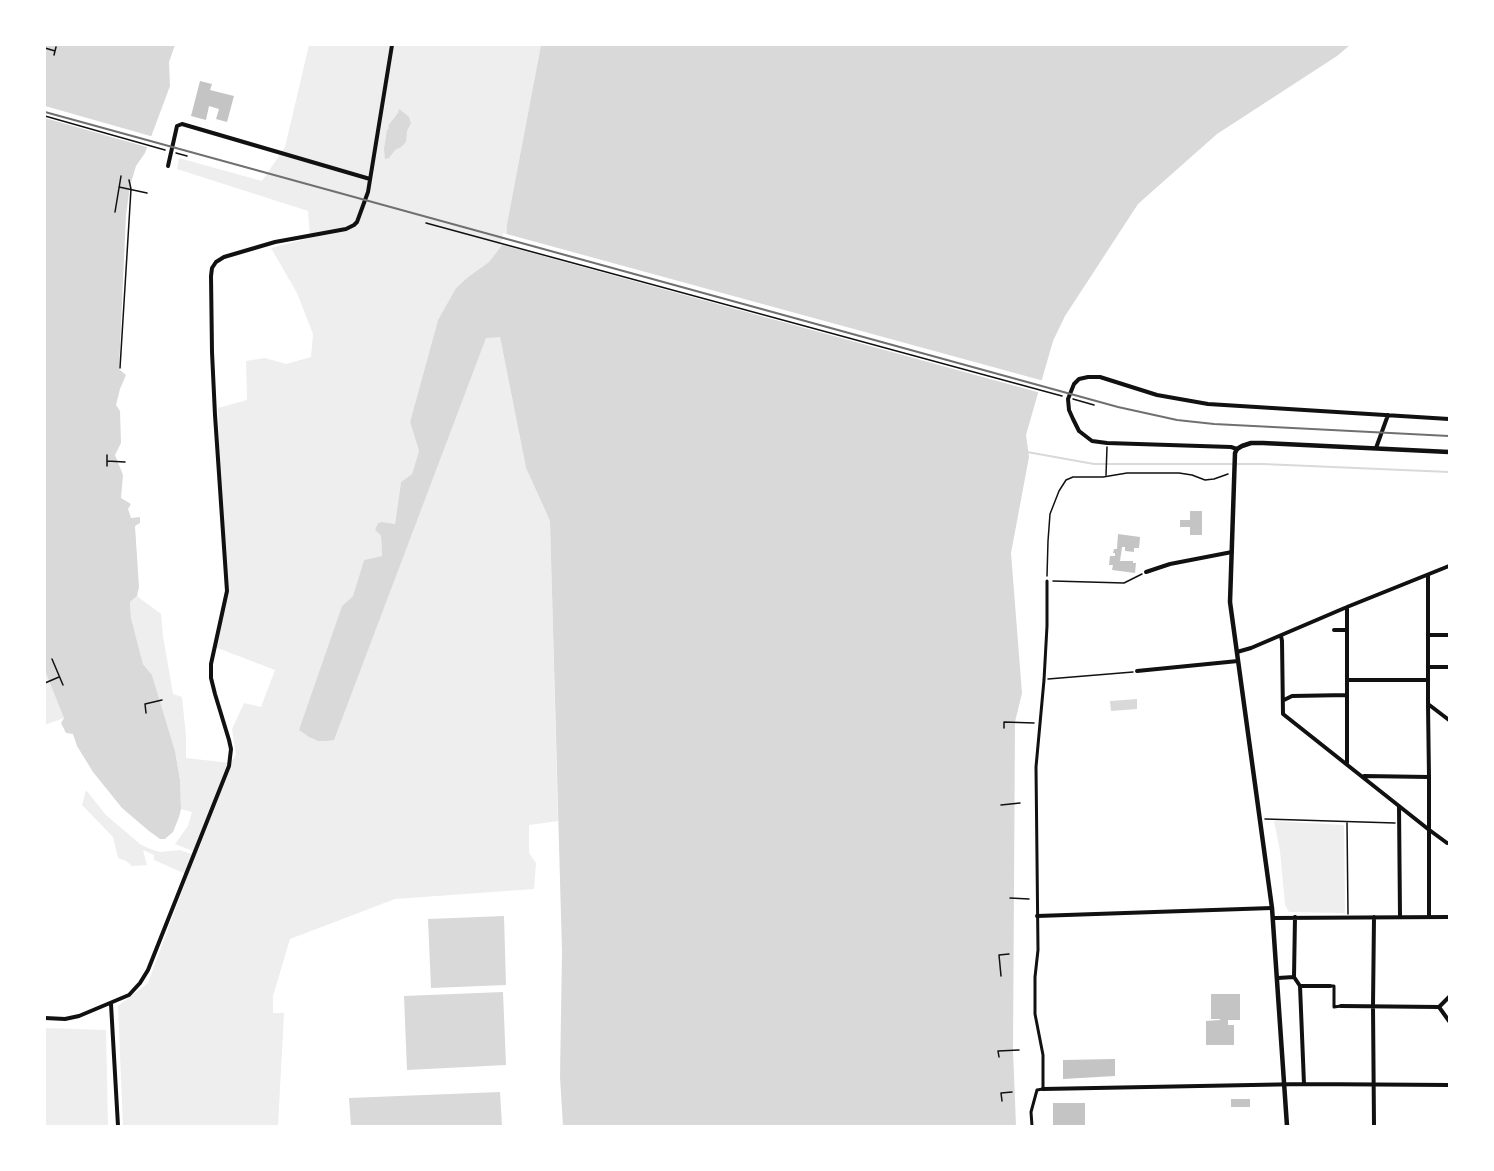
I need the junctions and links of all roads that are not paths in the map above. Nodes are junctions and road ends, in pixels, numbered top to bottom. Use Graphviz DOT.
graph roads {
  1 [pos="392,45"];
  2 [pos="168,166"];
  3 [pos="370,179"];
  4 [pos="1388,415"];
  5 [pos="1449,418"];
  6 [pos="1376,448"];
  7 [pos="1236,451"];
  8 [pos="1449,452"];
  9 [pos="1232,552"];
  10 [pos="1449,566"];
  11 [pos="1146,572"];
  12 [pos="1428,575"];
  13 [pos="1047,581"];
  14 [pos="1347,608"];
  15 [pos="1334,630"];
  16 [pos="1347,630"];
  17 [pos="1428,635"];
  18 [pos="1449,635"];
  19 [pos="1281,636"];
  20 [pos="1237,651"];
  21 [pos="1238,661"];
  22 [pos="1428,666"];
  23 [pos="1449,667"];
  24 [pos="1137,671"];
  25 [pos="1347,680"];
  26 [pos="1428,680"];
  27 [pos="1347,695"];
  28 [pos="1284,700"];
  29 [pos="1428,704"];
  30 [pos="1449,720"];
  31 [pos="1347,764"];
  32 [pos="1363,776"];
  33 [pos="1429,777"];
  34 [pos="1399,806"];
  35 [pos="1428,829"];
  36 [pos="1449,843"];
  37 [pos="1272,908"];
  38 [pos="1037,916"];
  39 [pos="1295,917"];
  40 [pos="1374,917"];
  41 [pos="1400,917"];
  42 [pos="1429,917"];
  43 [pos="1449,917"];
  44 [pos="1273,918"];
  45 [pos="1294,977"];
  46 [pos="1278,978"];
  47 [pos="1300,986"];
  48 [pos="1330,986"];
  49 [pos="1449,997"];
  50 [pos="111,1004"];
  51 [pos="1341,1006"];
  52 [pos="1372,1006"];
  53 [pos="1439,1007"];
  54 [pos="45,1018"];
  55 [pos="1449,1021"];
  56 [pos="1304,1084"];
  57 [pos="1284,1085"];
  58 [pos="1373,1085"];
  59 [pos="1449,1085"];
  60 [pos="1043,1089"];
  61 [pos="118,1126"];
  62 [pos="1032,1126"];
  63 [pos="1287,1126"];
  64 [pos="1374,1126"];
  1 -- 3 [label="street"];
  2 -- 3 [label="street"];
  3 -- 50 [label="street"];
  4 -- 5 [label="street"];
  4 -- 6 [label="street"];
  4 -- 7 [label="street"];
  6 -- 7 [label="street"];
  6 -- 8 [label="street"];
  7 -- 9 [label="street"];
  9 -- 11 [label="street"];
  9 -- 20 [label="street"];
  10 -- 12 [label="street"];
  12 -- 14 [label="street"];
  12 -- 17 [label="street"];
  13 -- 38 [label="street"];
  14 -- 16 [label="street"];
  14 -- 19 [label="street"];
  15 -- 16 [label="street"];
  16 -- 25 [label="street"];
  17 -- 18 [label="street"];
  17 -- 22 [label="street"];
  19 -- 20 [label="street"];
  19 -- 28 [label="street"];
  20 -- 21 [label="street"];
  21 -- 24 [label="street"];
  21 -- 37 [label="street"];
  22 -- 23 [label="street"];
  22 -- 26 [label="street"];
  25 -- 26 [label="street"];
  25 -- 27 [label="street"];
  26 -- 29 [label="street"];
  27 -- 28 [label="street"];
  27 -- 31 [label="street"];
  28 -- 31 [label="street"];
  29 -- 30 [label="street"];
  29 -- 33 [label="street"];
  31 -- 32 [label="street"];
  32 -- 33 [label="street"];
  32 -- 34 [label="street"];
  33 -- 35 [label="street"];
  34 -- 35 [label="street"];
  34 -- 41 [label="street"];
  35 -- 36 [label="street"];
  35 -- 42 [label="street"];
  37 -- 38 [label="street"];
  37 -- 44 [label="street"];
  38 -- 60 [label="street"];
  39 -- 40 [label="street"];
  39 -- 44 [label="street"];
  39 -- 45 [label="street"];
  40 -- 41 [label="street"];
  40 -- 52 [label="street"];
  41 -- 42 [label="street"];
  42 -- 43 [label="street"];
  44 -- 46 [label="street"];
  45 -- 46 [label="street"];
  45 -- 47 [label="street"];
  46 -- 57 [label="street"];
  47 -- 48 [label="street"];
  47 -- 56 [label="street"];
  48 -- 51 [label="street"];
  49 -- 53 [label="street"];
  50 -- 54 [label="street"];
  50 -- 61 [label="street"];
  51 -- 52 [label="street"];
  52 -- 53 [label="street"];
  52 -- 58 [label="street"];
  53 -- 55 [label="street"];
  56 -- 57 [label="street"];
  56 -- 58 [label="street"];
  57 -- 60 [label="street"];
  57 -- 63 [label="street"];
  58 -- 59 [label="street"];
  58 -- 64 [label="street"];
  60 -- 62 [label="street"];
}
